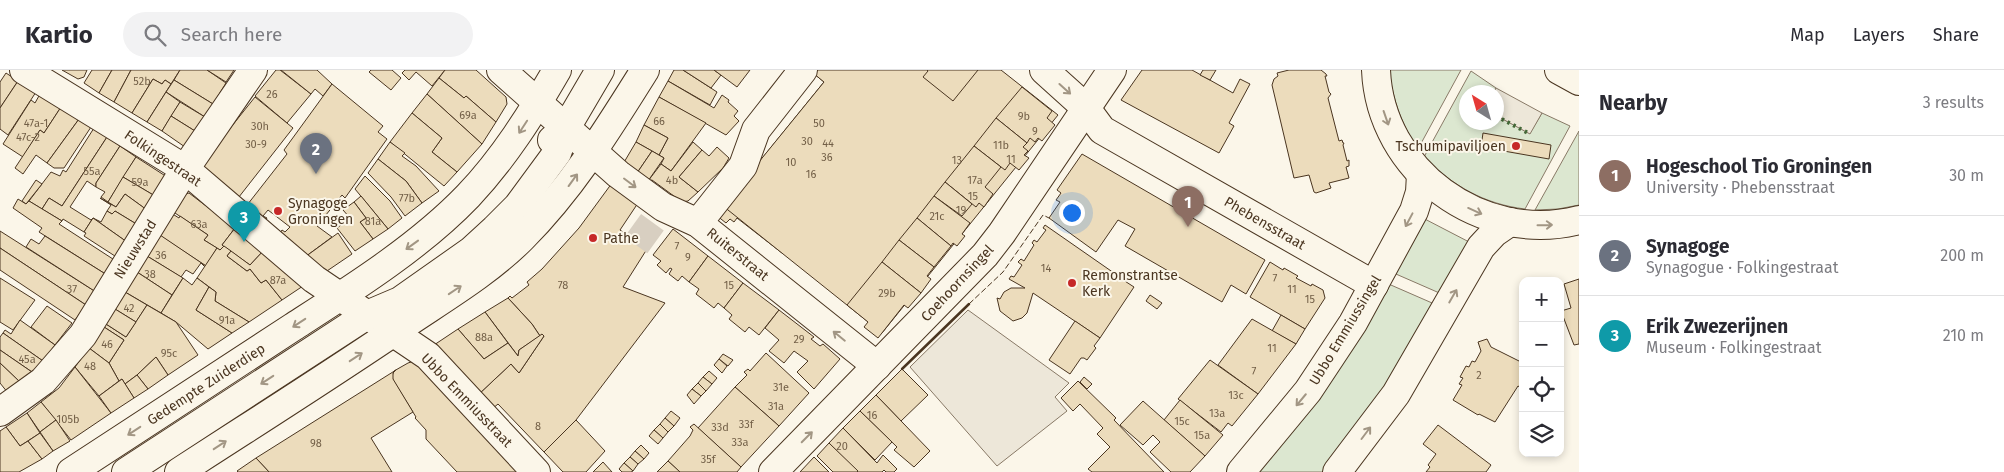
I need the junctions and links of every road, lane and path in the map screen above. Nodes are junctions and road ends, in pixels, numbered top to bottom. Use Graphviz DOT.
graph roads {
  1 [pos="24,70"];
  2 [pos="253,70"];
  3 [pos="501,70"];
  4 [pos="556,70"];
  5 [pos="600,70"];
  6 [pos="645,70"];
  7 [pos="1044,70"];
  8 [pos="1112,70"];
  9 [pos="1376,70"];
  10 [pos="1559,70"];
  11 [pos="812,74"];
  12 [pos="1579,81"];
  13 [pos="537,103"];
  14 [pos="1085,107"];
  15 [pos="566,128"];
  16 [pos="592,152"];
  17 [pos="185,169"];
  18 [pos="1421,174"];
  19 [pos="1579,220"];
  20 [pos="698,222"];
  21 [pos="1510,222"];
  22 [pos="1374,285"];
  23 [pos="340,296"];
  24 [pos="367,315"];
  25 [pos="393,332"];
  26 [pos="877,366"];
  27 [pos="0,412"];
  28 [pos="71,472"];
  29 [pos="126,472"];
  30 [pos="179,472"];
  31 [pos="536,472"];
  32 [pos="773,472"];
  33 [pos="1241,472"];
  34 [pos="1337,472"];
  1 -- 17 [label="street, Folkingestraat"];
  2 -- 17 [label="street, Nieuwstad"];
  3 -- 13 [label="street"];
  4 -- 13 [label="street, Gedempte Zuiderdiep"];
  5 -- 15 [label="street"];
  6 -- 16 [label="street"];
  7 -- 14 [label="street, Phebensstraat, one-way"];
  8 -- 14 [label="street, Coehoornsingel"];
  9 -- 18 [label="street, one-way"];
  10 -- 12 [label="street"];
  11 -- 20 [label="street"];
  13 -- 15 [label="street"];
  13 -- 23 [label="street, Gedempte Zuiderdiep, one-way"];
  14 -- 22 [label="street, Phebensstraat"];
  14 -- 26 [label="street, Coehoornsingel"];
  15 -- 16 [label="street"];
  15 -- 24 [label="street"];
  16 -- 20 [label="street, Ruiterstraat, one-way"];
  25 -- 16 [label="street, one-way"];
  17 -- 23 [label="street, Folkingestraat"];
  17 -- 27 [label="street, Nieuwstad"];
  18 -- 21 [label="street, one-way"];
  18 -- 22 [label="street, Ubbo Emmiussingel, one-way"];
  21 -- 19 [label="street, one-way"];
  26 -- 20 [label="street, Ruiterstraat, one-way"];
  34 -- 21 [label="street, one-way"];
  22 -- 33 [label="street, Ubbo Emmiussingel, one-way"];
  23 -- 24 [label="street"];
  23 -- 28 [label="street, Gedempte Zuiderdiep, one-way"];
  24 -- 25 [label="street"];
  24 -- 29 [label="street, one-way"];
  30 -- 25 [label="street, one-way"];
  25 -- 31 [label="street, Ubbo Emmiusstraat"];
  32 -- 26 [label="street, Coehoornsingel, one-way"];
}
